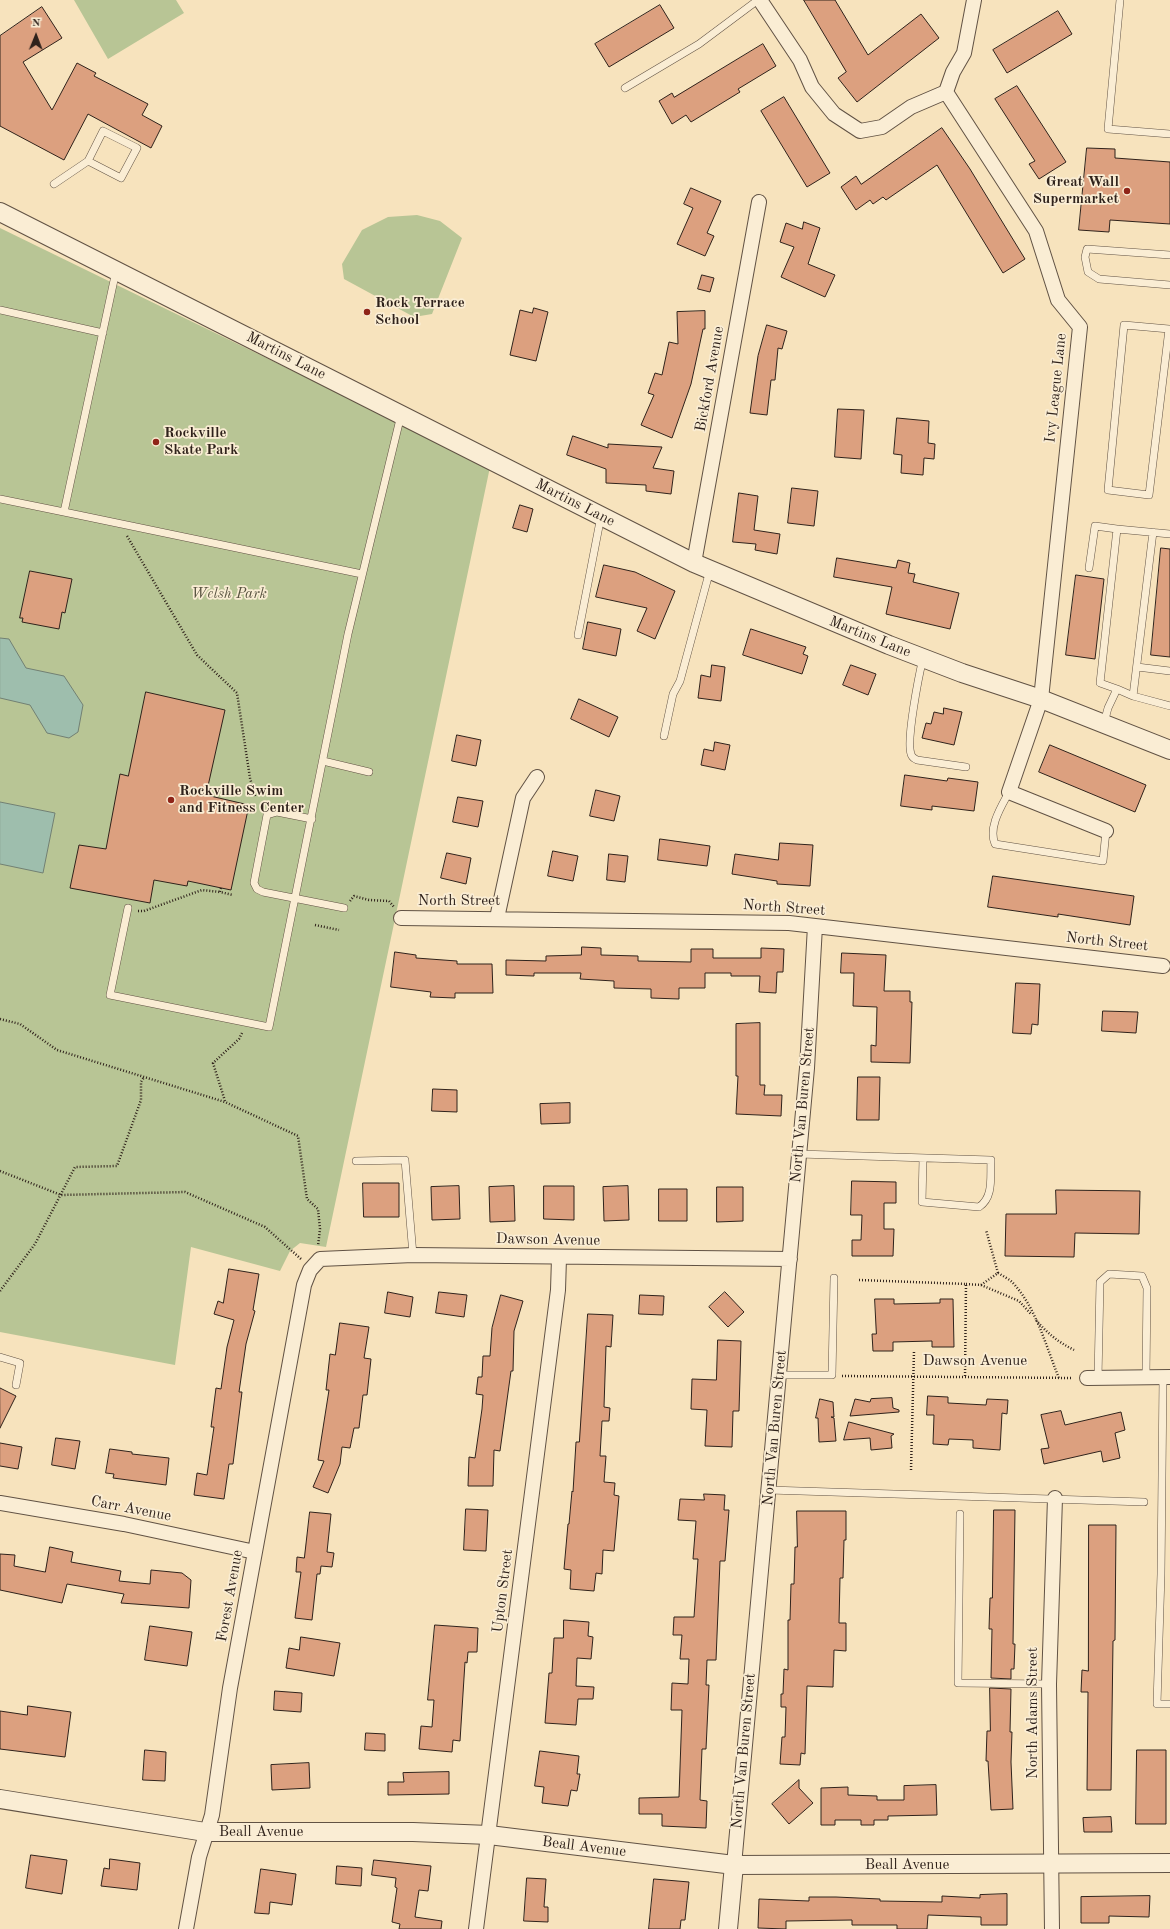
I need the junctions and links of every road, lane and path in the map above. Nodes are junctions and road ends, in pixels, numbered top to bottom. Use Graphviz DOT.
graph roads {
  1 [pos="759,0"];
  2 [pos="974,0"];
  3 [pos="1120,0"];
  4 [pos="625,88"];
  5 [pos="946,92"];
  6 [pos="1170,134"];
  7 [pos="88,161"];
  8 [pos="54,184"];
  9 [pos="759,202"];
  10 [pos="0,212"];
  11 [pos="1170,255"];
  12 [pos="116,270"];
  13 [pos="1170,285"];
  14 [pos="0,310"];
  15 [pos="1169,329"];
  16 [pos="103,333"];
  17 [pos="401,414"];
  18 [pos="0,499"];
  19 [pos="64,512"];
  20 [pos="601,516"];
  21 [pos="119,524"];
  22 [pos="1118,529"];
  23 [pos="1153,532"];
  24 [pos="1170,534"];
  25 [pos="702,566"];
  26 [pos="1089,568"];
  27 [pos="362,574"];
  28 [pos="578,635"];
  29 [pos="923,658"];
  30 [pos="1137,667"];
  31 [pos="1170,670"];
  32 [pos="1117,689"];
  33 [pos="1133,696"];
  34 [pos="1041,699"];
  35 [pos="1170,706"];
  36 [pos="1104,723"];
  37 [pos="664,736"];
  38 [pos="1170,750"];
  39 [pos="323,761"];
  40 [pos="966,766"];
  41 [pos="369,772"];
  42 [pos="537,777"];
  43 [pos="1009,792"];
  44 [pos="255,796"];
  45 [pos="312,819"];
  46 [pos="1106,831"];
  47 [pos="221,888"];
  48 [pos="220,892"];
  49 [pos="233,895"];
  50 [pos="296,899"];
  51 [pos="344,908"];
  52 [pos="128,909"];
  53 [pos="401,918"];
  54 [pos="497,918"];
  55 [pos="315,925"];
  56 [pos="815,926"];
  57 [pos="339,930"];
  58 [pos="1163,966"];
  59 [pos="0,1019"];
  60 [pos="242,1032"];
  61 [pos="144,1077"];
  62 [pos="226,1102"];
  63 [pos="799,1154"];
  64 [pos="923,1158"];
  65 [pos="356,1161"];
  66 [pos="0,1171"];
  67 [pos="61,1195"];
  68 [pos="986,1230"];
  69 [pos="413,1255"];
  70 [pos="559,1258"];
  71 [pos="320,1259"];
  72 [pos="790,1259"];
  73 [pos="310,1270"];
  74 [pos="998,1273"];
  75 [pos="834,1278"];
  76 [pos="859,1280"];
  77 [pos="966,1284"];
  78 [pos="981,1285"];
  79 [pos="0,1291"];
  80 [pos="1034,1318"];
  81 [pos="914,1350"];
  82 [pos="1074,1350"];
  83 [pos="0,1357"];
  84 [pos="780,1374"];
  85 [pos="832,1376"];
  86 [pos="1146,1376"];
  87 [pos="913,1377"];
  88 [pos="1167,1377"];
  89 [pos="965,1378"];
  90 [pos="1059,1378"];
  91 [pos="1093,1378"];
  92 [pos="16,1385"];
  93 [pos="911,1470"];
  94 [pos="769,1490"];
  95 [pos="1054,1498"];
  96 [pos="1144,1502"];
  97 [pos="0,1503"];
  98 [pos="960,1514"];
  99 [pos="255,1552"];
  100 [pos="1049,1684"];
  101 [pos="1170,1704"];
  102 [pos="0,1799"];
  103 [pos="206,1832"];
  104 [pos="489,1835"];
  105 [pos="1170,1863"];
  106 [pos="1050,1864"];
  107 [pos="734,1865"];
  108 [pos="186,1929"];
  109 [pos="476,1929"];
  110 [pos="728,1929"];
  111 [pos="1052,1929"];
  1 -- 4 [label="lane"];
  1 -- 5 [label="street"];
  2 -- 5 [label="street"];
  3 -- 6 [label="lane"];
  5 -- 34 [label="street, Ivy League Lane"];
  7 -- 7 [label="lane"];
  7 -- 8 [label="lane"];
  9 -- 25 [label="street, Bickford Avenue"];
  10 -- 12 [label="street, Martins Lane"];
  11 -- 13 [label="lane"];
  12 -- 16 [label="lane"];
  12 -- 17 [label="street, Martins Lane"];
  14 -- 16 [label="lane"];
  15 -- 15 [label="lane"];
  16 -- 19 [label="lane"];
  17 -- 20 [label="street, Martins Lane"];
  17 -- 27 [label="lane"];
  18 -- 19 [label="lane"];
  19 -- 21 [label="lane"];
  20 -- 25 [label="street, Martins Lane"];
  20 -- 28 [label="lane"];
  21 -- 27 [label="lane"];
  21 -- 44 [label="path"];
  22 -- 23 [label="lane"];
  22 -- 26 [label="lane"];
  22 -- 32 [label="lane"];
  23 -- 24 [label="lane"];
  23 -- 30 [label="lane"];
  25 -- 29 [label="street, Martins Lane"];
  25 -- 37 [label="lane"];
  27 -- 39 [label="lane"];
  29 -- 34 [label="street, Martins Lane"];
  29 -- 40 [label="lane"];
  30 -- 31 [label="lane"];
  30 -- 33 [label="lane"];
  32 -- 33 [label="lane"];
  32 -- 36 [label="lane"];
  33 -- 35 [label="lane"];
  34 -- 36 [label="street, Martins Lane"];
  34 -- 43 [label="street, Ivy League Lane"];
  36 -- 38 [label="street, Martins Lane"];
  39 -- 41 [label="lane"];
  39 -- 45 [label="lane"];
  42 -- 54 [label="street"];
  43 -- 46 [label="street"];
  43 -- 46 [label="lane"];
  45 -- 50 [label="lane"];
  45 -- 50 [label="lane"];
  47 -- 48 [label="path"];
  48 -- 49 [label="path"];
  48 -- 52 [label="path"];
  50 -- 51 [label="lane"];
  50 -- 52 [label="lane"];
  51 -- 53 [label="path"];
  53 -- 54 [label="street, North Street"];
  54 -- 56 [label="street, North Street"];
  55 -- 57 [label="path"];
  56 -- 58 [label="street, North Street"];
  56 -- 63 [label="street, North Van Buren Street"];
  59 -- 61 [label="path"];
  60 -- 62 [label="path"];
  61 -- 62 [label="path"];
  61 -- 67 [label="path"];
  62 -- 71 [label="path"];
  63 -- 64 [label="lane"];
  63 -- 72 [label="street, North Van Buren Street"];
  64 -- 64 [label="lane"];
  65 -- 69 [label="lane"];
  66 -- 67 [label="path"];
  67 -- 73 [label="path"];
  67 -- 79 [label="path"];
  68 -- 74 [label="path"];
  69 -- 70 [label="street, Dawson Avenue"];
  69 -- 71 [label="street, Dawson Avenue"];
  70 -- 72 [label="street, Dawson Avenue"];
  70 -- 104 [label="street, Upton Street"];
  71 -- 73 [label="street"];
  72 -- 84 [label="street, North Van Buren Street"];
  73 -- 99 [label="street, Forest Avenue"];
  74 -- 78 [label="path"];
  74 -- 80 [label="path"];
  75 -- 85 [label="lane"];
  76 -- 77 [label="path"];
  77 -- 78 [label="path"];
  77 -- 89 [label="path"];
  78 -- 80 [label="path"];
  80 -- 82 [label="path"];
  80 -- 90 [label="path"];
  81 -- 87 [label="path"];
  83 -- 92 [label="lane"];
  84 -- 85 [label="lane"];
  84 -- 94 [label="street, North Van Buren Street"];
  85 -- 87 [label="path, Dawson Avenue"];
  86 -- 88 [label="street"];
  86 -- 91 [label="street"];
  86 -- 91 [label="lane"];
  87 -- 89 [label="path, Dawson Avenue"];
  87 -- 93 [label="path"];
  88 -- 101 [label="lane"];
  89 -- 90 [label="path, Dawson Avenue"];
  90 -- 91 [label="path, Dawson Avenue"];
  94 -- 95 [label="lane"];
  94 -- 107 [label="street, North Van Buren Street"];
  95 -- 96 [label="lane"];
  95 -- 100 [label="street, North Adams Street"];
  97 -- 99 [label="street, Carr Avenue"];
  98 -- 100 [label="lane"];
  99 -- 103 [label="street, Forest Avenue"];
  100 -- 106 [label="street, North Adams Street"];
  102 -- 103 [label="street, Beall Avenue"];
  103 -- 104 [label="street, Beall Avenue"];
  103 -- 108 [label="street, Forest Avenue"];
  104 -- 107 [label="street, Beall Avenue"];
  104 -- 109 [label="street, Upton Street"];
  105 -- 106 [label="street, Beall Avenue"];
  106 -- 107 [label="street, Beall Avenue"];
  106 -- 111 [label="street, North Adams Street"];
  107 -- 110 [label="street, North Van Buren Street"];
}
